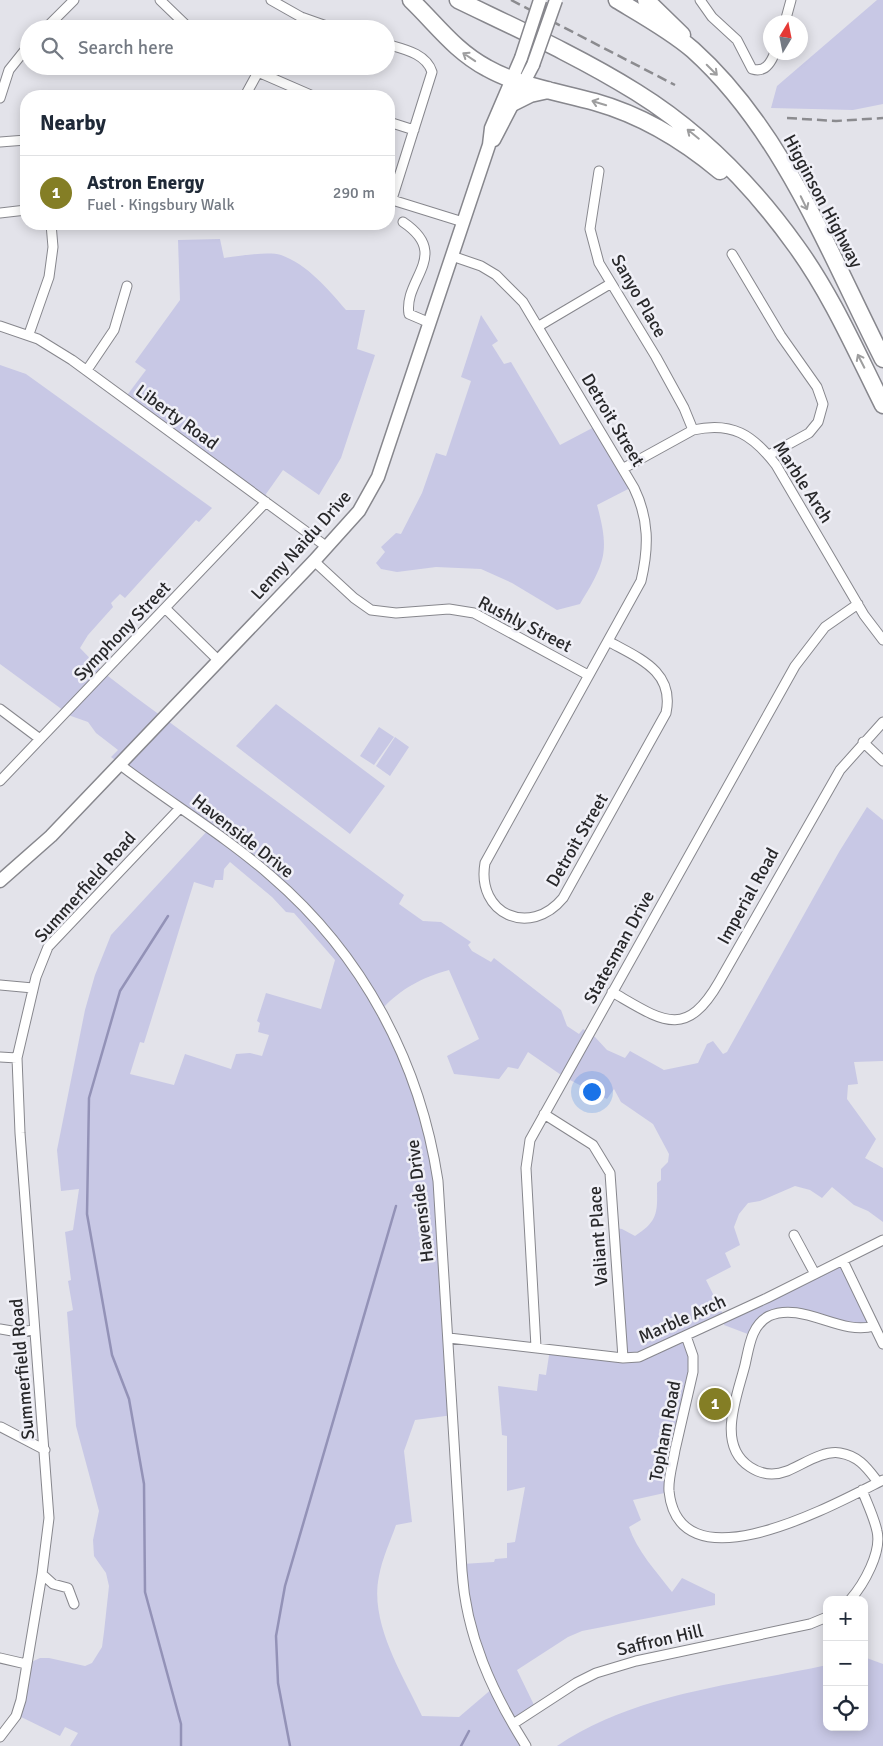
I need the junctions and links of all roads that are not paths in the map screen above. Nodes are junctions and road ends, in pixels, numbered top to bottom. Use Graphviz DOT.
graph roads {
  1 [pos="74,0"];
  2 [pos="160,0"];
  3 [pos="271,0"];
  4 [pos="411,0"];
  5 [pos="458,0"];
  6 [pos="540,0"];
  7 [pos="556,0"];
  8 [pos="616,0"];
  9 [pos="646,0"];
  10 [pos="700,0"];
  11 [pos="791,0"];
  12 [pos="787,15"];
  13 [pos="54,20"];
  14 [pos="174,20"];
  15 [pos="310,20"];
  16 [pos="395,47"];
  17 [pos="692,49"];
  18 [pos="20,56"];
  19 [pos="771,60"];
  20 [pos="256,75"];
  21 [pos="260,75"];
  22 [pos="518,81"];
  23 [pos="248,90"];
  24 [pos="298,90"];
  25 [pos="550,90"];
  26 [pos="0,98"];
  27 [pos="514,102"];
  28 [pos="395,124"];
  29 [pos="414,130"];
  30 [pos="20,140"];
  31 [pos="0,142"];
  32 [pos="489,145"];
  33 [pos="598,171"];
  34 [pos="395,185"];
  35 [pos="395,201"];
  36 [pos="768,210"];
  37 [pos="20,211"];
  38 [pos="0,213"];
  39 [pos="403,222"];
  40 [pos="463,222"];
  41 [pos="52,230"];
  42 [pos="732,254"];
  43 [pos="452,256"];
  44 [pos="610,284"];
  45 [pos="127,286"];
  46 [pos="430,323"];
  47 [pos="0,326"];
  48 [pos="539,326"];
  49 [pos="29,334"];
  50 [pos="883,359"];
  51 [pos="87,370"];
  52 [pos="883,405"];
  53 [pos="693,430"];
  54 [pos="768,455"];
  55 [pos="624,468"];
  56 [pos="266,502"];
  57 [pos="327,547"];
  58 [pos="314,561"];
  59 [pos="858,604"];
  60 [pos="166,609"];
  61 [pos="883,640"];
  62 [pos="608,641"];
  63 [pos="218,660"];
  64 [pos="588,675"];
  65 [pos="0,709"];
  66 [pos="883,722"];
  67 [pos="40,739"];
  68 [pos="863,742"];
  69 [pos="883,761"];
  70 [pos="119,764"];
  71 [pos="0,781"];
  72 [pos="180,808"];
  73 [pos="0,881"];
  74 [pos="0,985"];
  75 [pos="33,988"];
  76 [pos="612,992"];
  77 [pos="0,1057"];
  78 [pos="17,1058"];
  79 [pos="544,1114"];
  80 [pos="794,1235"];
  81 [pos="883,1240"];
  82 [pos="843,1261"];
  83 [pos="815,1274"];
  84 [pos="874,1326"];
  85 [pos="0,1329"];
  86 [pos="34,1330"];
  87 [pos="686,1336"];
  88 [pos="449,1338"];
  89 [pos="883,1344"];
  90 [pos="536,1347"];
  91 [pos="623,1358"];
  92 [pos="1,1427"];
  93 [pos="45,1450"];
  94 [pos="880,1481"];
  95 [pos="862,1490"];
  96 [pos="42,1574"];
  97 [pos="852,1596"];
  98 [pos="74,1604"];
  99 [pos="823,1619"];
  100 [pos="0,1658"];
  101 [pos="26,1664"];
  102 [pos="513,1724"];
  103 [pos="0,1737"];
  104 [pos="526,1746"];
  1 -- 13 [label="street"];
  2 -- 14 [label="street"];
  3 -- 15 [label="street"];
  22 -- 4 [label="highway, one-way"];
  36 -- 5 [label="highway, one-way"];
  6 -- 22 [label="street, Lenny Naidu Drive, bridge"];
  7 -- 22 [label="street, Lenny Naidu Drive, bridge"];
  8 -- 17 [label="highway, Higginson Highway"];
  9 -- 17 [label="highway"];
  10 -- 19 [label="street"];
  11 -- 12 [label="street"];
  16 -- 29 [label="street"];
  17 -- 50 [label="highway, Higginson Highway, one-way"];
  18 -- 26 [label="street"];
  20 -- 23 [label="street"];
  21 -- 24 [label="street"];
  22 -- 25 [label="highway"];
  22 -- 27 [label="street, Lenny Naidu Drive"];
  22 -- 32 [label="street, Lenny Naidu Drive"];
  25 -- 27 [label="highway"];
  36 -- 25 [label="highway, one-way"];
  27 -- 32 [label="street, Lenny Naidu Drive"];
  28 -- 29 [label="street"];
  29 -- 34 [label="street"];
  30 -- 31 [label="street"];
  32 -- 40 [label="street, Lenny Naidu Drive"];
  33 -- 44 [label="street, Sanyo Place"];
  35 -- 40 [label="street"];
  52 -- 36 [label="highway, one-way"];
  37 -- 38 [label="street"];
  39 -- 46 [label="street"];
  40 -- 43 [label="street, Lenny Naidu Drive"];
  41 -- 49 [label="street"];
  42 -- 54 [label="street"];
  43 -- 46 [label="street, Lenny Naidu Drive"];
  43 -- 48 [label="street, Detroit Street"];
  44 -- 48 [label="street"];
  44 -- 53 [label="street, Sanyo Place"];
  45 -- 51 [label="street"];
  46 -- 57 [label="street, Lenny Naidu Drive"];
  47 -- 49 [label="street, Liberty Road"];
  48 -- 55 [label="street, Detroit Street"];
  49 -- 51 [label="street, Liberty Road"];
  51 -- 56 [label="street, Liberty Road"];
  53 -- 54 [label="street, Marble Arch"];
  53 -- 55 [label="street, Marble Arch"];
  54 -- 59 [label="street, Marble Arch"];
  55 -- 62 [label="street, Detroit Street"];
  56 -- 57 [label="street, Liberty Road"];
  56 -- 60 [label="street, Symphony Street"];
  57 -- 58 [label="street, Lenny Naidu Drive"];
  58 -- 63 [label="street, Lenny Naidu Drive"];
  58 -- 64 [label="street, Rushly Street"];
  59 -- 61 [label="street, Marble Arch"];
  59 -- 76 [label="street, Statesman Drive"];
  60 -- 63 [label="street"];
  60 -- 67 [label="street, Symphony Street"];
  62 -- 64 [label="street, Detroit Street"];
  62 -- 64 [label="street, Detroit Street"];
  63 -- 70 [label="street, Lenny Naidu Drive"];
  65 -- 67 [label="street"];
  66 -- 68 [label="street, Imperial Road"];
  67 -- 71 [label="street, Symphony Street"];
  68 -- 69 [label="street"];
  68 -- 76 [label="street, Imperial Road"];
  70 -- 72 [label="street, Havenside Drive"];
  70 -- 73 [label="street, Lenny Naidu Drive"];
  72 -- 75 [label="street, Summerfield Road"];
  72 -- 88 [label="street, Havenside Drive"];
  74 -- 75 [label="street"];
  75 -- 78 [label="street, Summerfield Road"];
  76 -- 79 [label="street, Statesman Drive"];
  77 -- 78 [label="street"];
  78 -- 86 [label="street, Summerfield Road"];
  79 -- 90 [label="street, Statesman Drive"];
  79 -- 91 [label="street, Valiant Place"];
  80 -- 83 [label="street"];
  81 -- 82 [label="street, Marble Arch"];
  82 -- 83 [label="street, Marble Arch"];
  82 -- 84 [label="street"];
  83 -- 87 [label="street, Marble Arch"];
  84 -- 89 [label="street"];
  84 -- 94 [label="street"];
  85 -- 86 [label="street"];
  86 -- 93 [label="street, Summerfield Road"];
  87 -- 91 [label="street, Marble Arch"];
  87 -- 95 [label="street, Topham Road"];
  88 -- 90 [label="street, Marble Arch"];
  88 -- 102 [label="street, Havenside Drive"];
  90 -- 91 [label="street, Marble Arch"];
  92 -- 93 [label="street"];
  93 -- 96 [label="street, Summerfield Road"];
  94 -- 95 [label="street, Topham Road"];
  95 -- 97 [label="street"];
  96 -- 98 [label="street"];
  96 -- 101 [label="street, Summerfield Road"];
  99 -- 102 [label="street, Saffron Hill"];
  100 -- 101 [label="street"];
  101 -- 103 [label="street, Summerfield Road"];
  102 -- 104 [label="street, Havenside Drive"];
}
